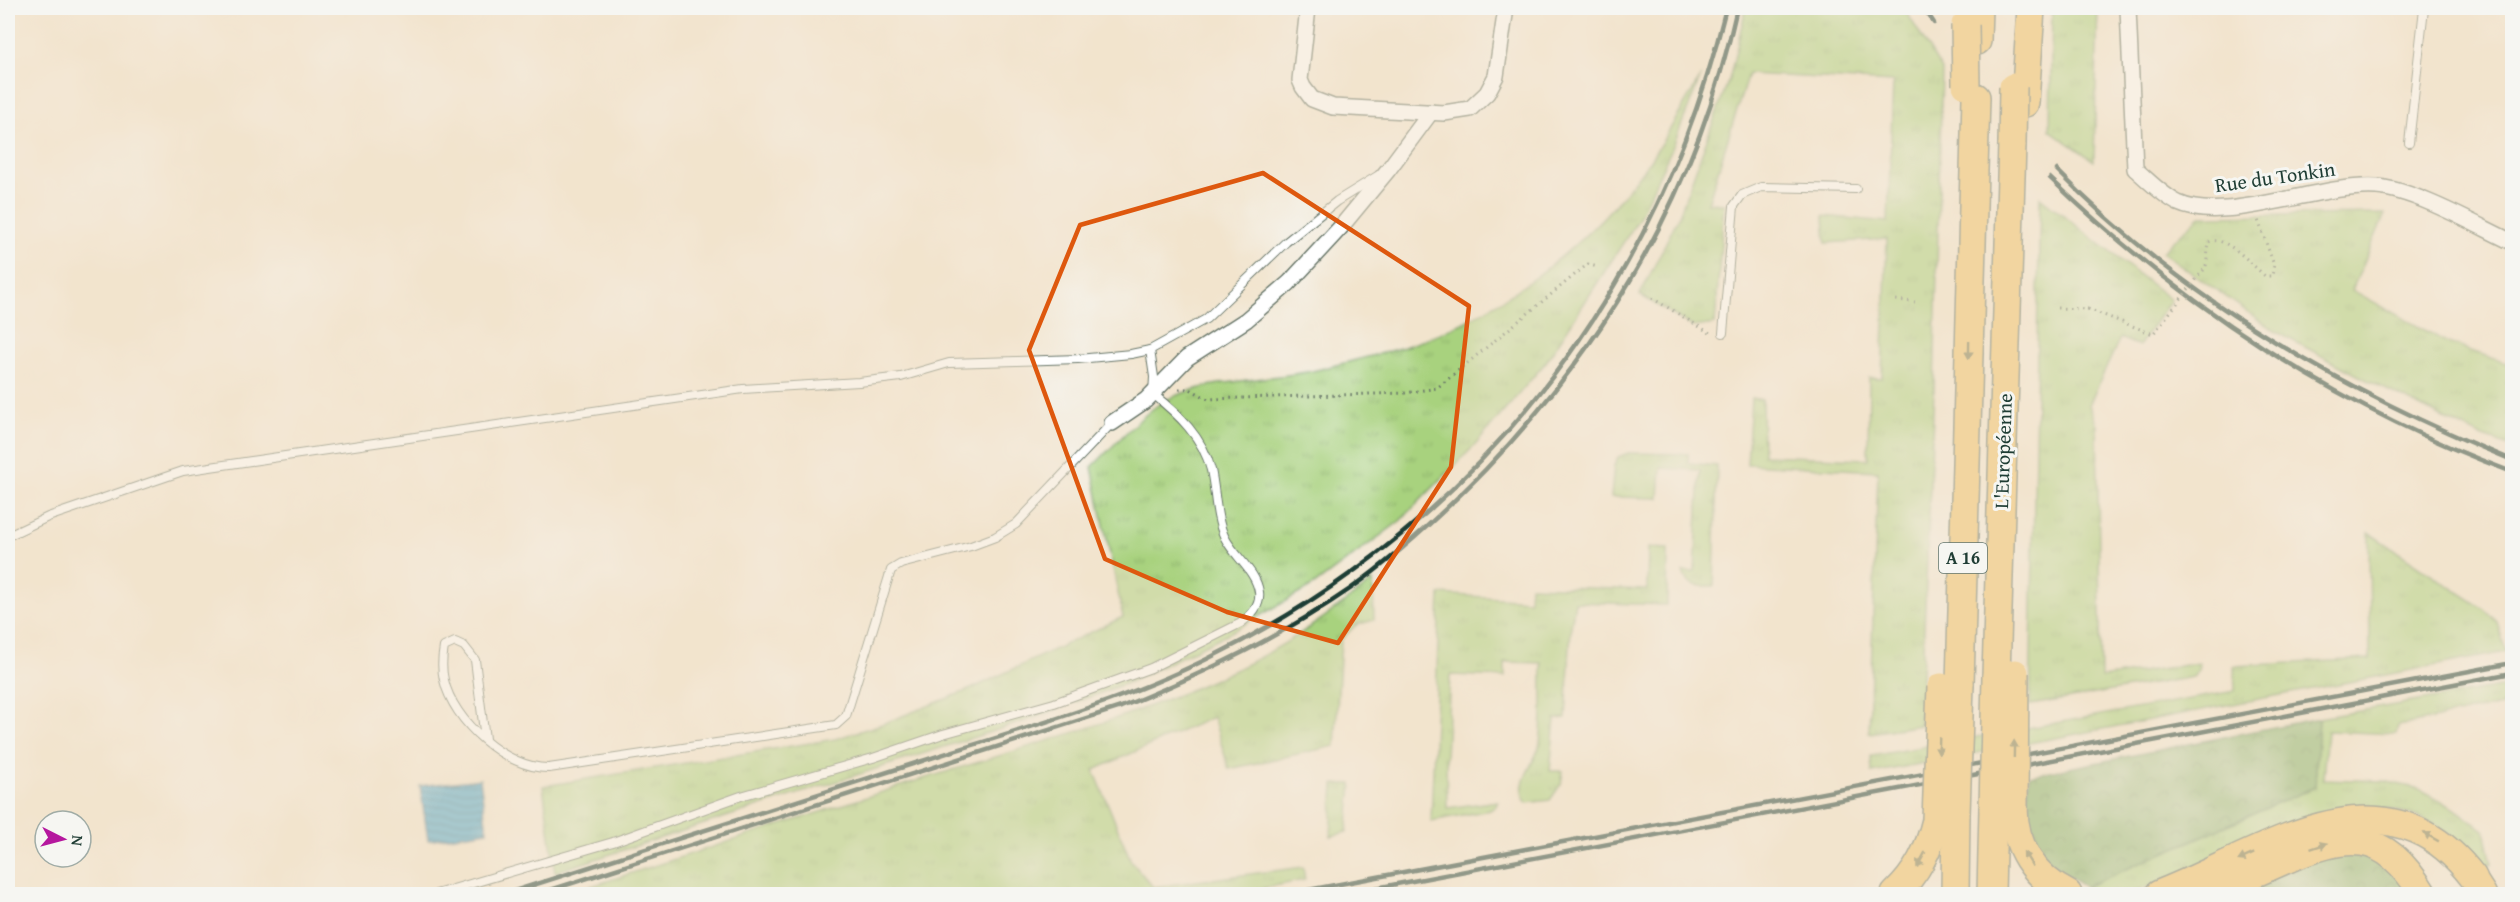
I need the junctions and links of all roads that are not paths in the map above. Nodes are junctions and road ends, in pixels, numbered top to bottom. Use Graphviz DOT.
graph roads {
  1 [pos="1308,8"];
  2 [pos="1506,8"];
  3 [pos="2015,8"];
  4 [pos="2031,8"];
  5 [pos="2128,8"];
  6 [pos="2426,8"];
  7 [pos="1971,20"];
  8 [pos="2019,95"];
  9 [pos="1431,112"];
  10 [pos="2409,143"];
  11 [pos="1388,170"];
  12 [pos="1856,189"];
  13 [pos="2512,242"];
  14 [pos="1723,333"];
  15 [pos="1150,350"];
  16 [pos="1154,392"];
  17 [pos="1112,423"];
  18 [pos="8,536"];
  19 [pos="485,739"];
  20 [pos="2003,808"];
  21 [pos="1946,817"];
  22 [pos="2479,886"];
  23 [pos="436,894"];
  24 [pos="1895,894"];
  25 [pos="1954,894"];
  26 [pos="1991,894"];
  27 [pos="2068,894"];
  28 [pos="2159,894"];
  29 [pos="2208,894"];
  30 [pos="2422,894"];
  1 -- 9 [label="street"];
  2 -- 9 [label="street"];
  3 -- 8 [label="highway, L'Européenne / A 16"];
  4 -- 8 [label="highway"];
  5 -- 13 [label="street, Rue du Tonkin"];
  6 -- 10 [label="lane"];
  7 -- 21 [label="highway, L'Européenne / A 16, one-way, bridge"];
  20 -- 8 [label="highway, L'Européenne / A 16, one-way, bridge"];
  9 -- 11 [label="street"];
  11 -- 15 [label="lane"];
  11 -- 16 [label="street"];
  12 -- 14 [label="lane"];
  15 -- 16 [label="lane"];
  15 -- 18 [label="lane"];
  16 -- 17 [label="street"];
  16 -- 23 [label="lane"];
  17 -- 19 [label="lane"];
  19 -- 19 [label="lane"];
  20 -- 26 [label="highway, L'Européenne / A 16"];
  27 -- 20 [label="highway, one-way"];
  21 -- 24 [label="highway, one-way"];
  21 -- 25 [label="highway, L'Européenne / A 16"];
  22 -- 28 [label="highway, one-way"];
  29 -- 30 [label="highway, one-way"];
}
